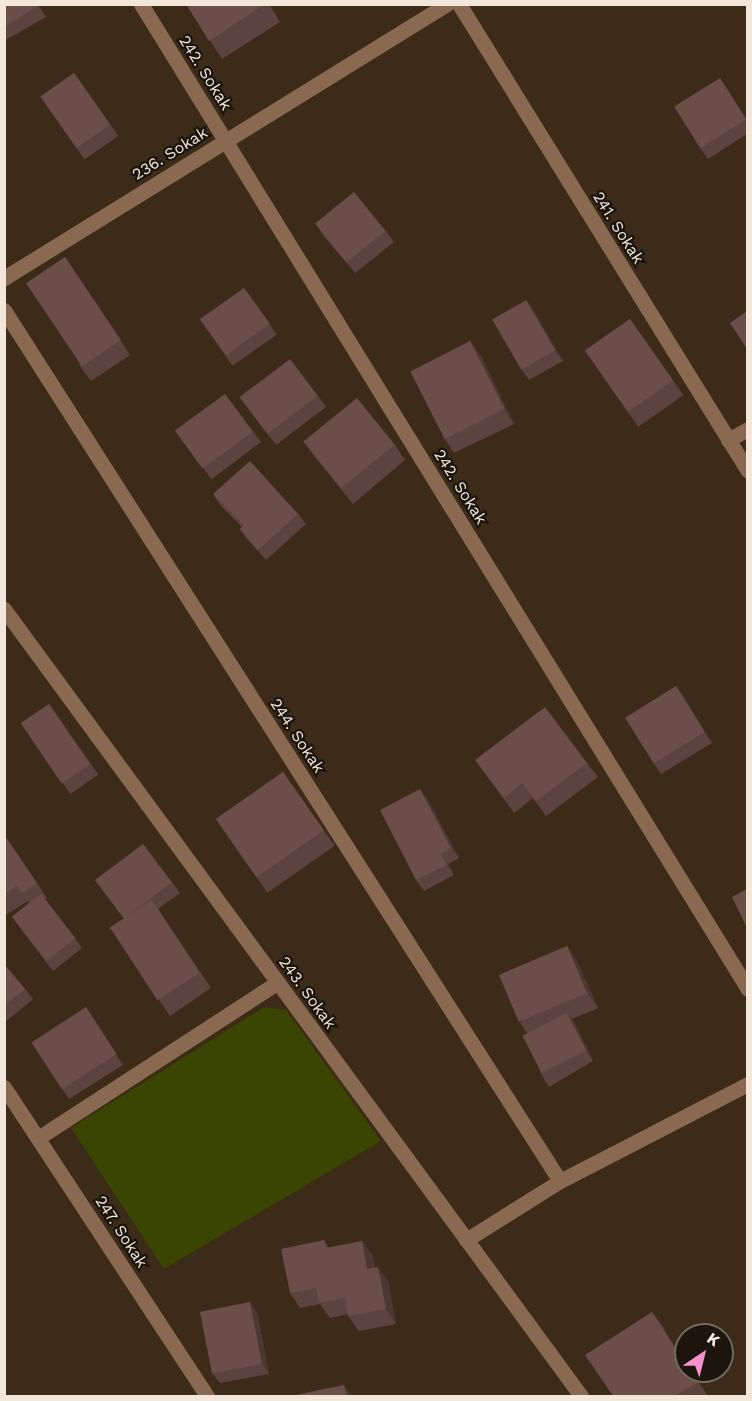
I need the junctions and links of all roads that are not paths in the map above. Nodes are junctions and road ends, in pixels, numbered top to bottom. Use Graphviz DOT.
graph roads {
  1 [pos="141,4"];
  2 [pos="447,4"];
  3 [pos="459,4"];
  4 [pos="226,140"];
  5 [pos="4,278"];
  6 [pos="4,310"];
  7 [pos="747,429"];
  8 [pos="728,440"];
  9 [pos="747,471"];
  10 [pos="4,609"];
  11 [pos="278,983"];
  12 [pos="747,989"];
  13 [pos="747,1084"];
  14 [pos="4,1087"];
  15 [pos="38,1138"];
  16 [pos="560,1181"];
  17 [pos="466,1240"];
  18 [pos="207,1396"];
  19 [pos="581,1396"];
  1 -- 4 [label="street, 242. Sokak"];
  2 -- 4 [label="street, 236. Sokak"];
  3 -- 8 [label="street, 241. Sokak"];
  4 -- 5 [label="street, 236. Sokak"];
  4 -- 12 [label="street, 242. Sokak"];
  6 -- 16 [label="street, 244. Sokak"];
  7 -- 8 [label="street"];
  8 -- 9 [label="street, 241. Sokak"];
  10 -- 11 [label="street, 243. Sokak"];
  11 -- 15 [label="street"];
  11 -- 17 [label="street, 243. Sokak"];
  13 -- 16 [label="street"];
  14 -- 15 [label="street, 247. Sokak"];
  15 -- 18 [label="street, 247. Sokak"];
  16 -- 17 [label="street"];
  17 -- 19 [label="street, 243. Sokak"];
}
